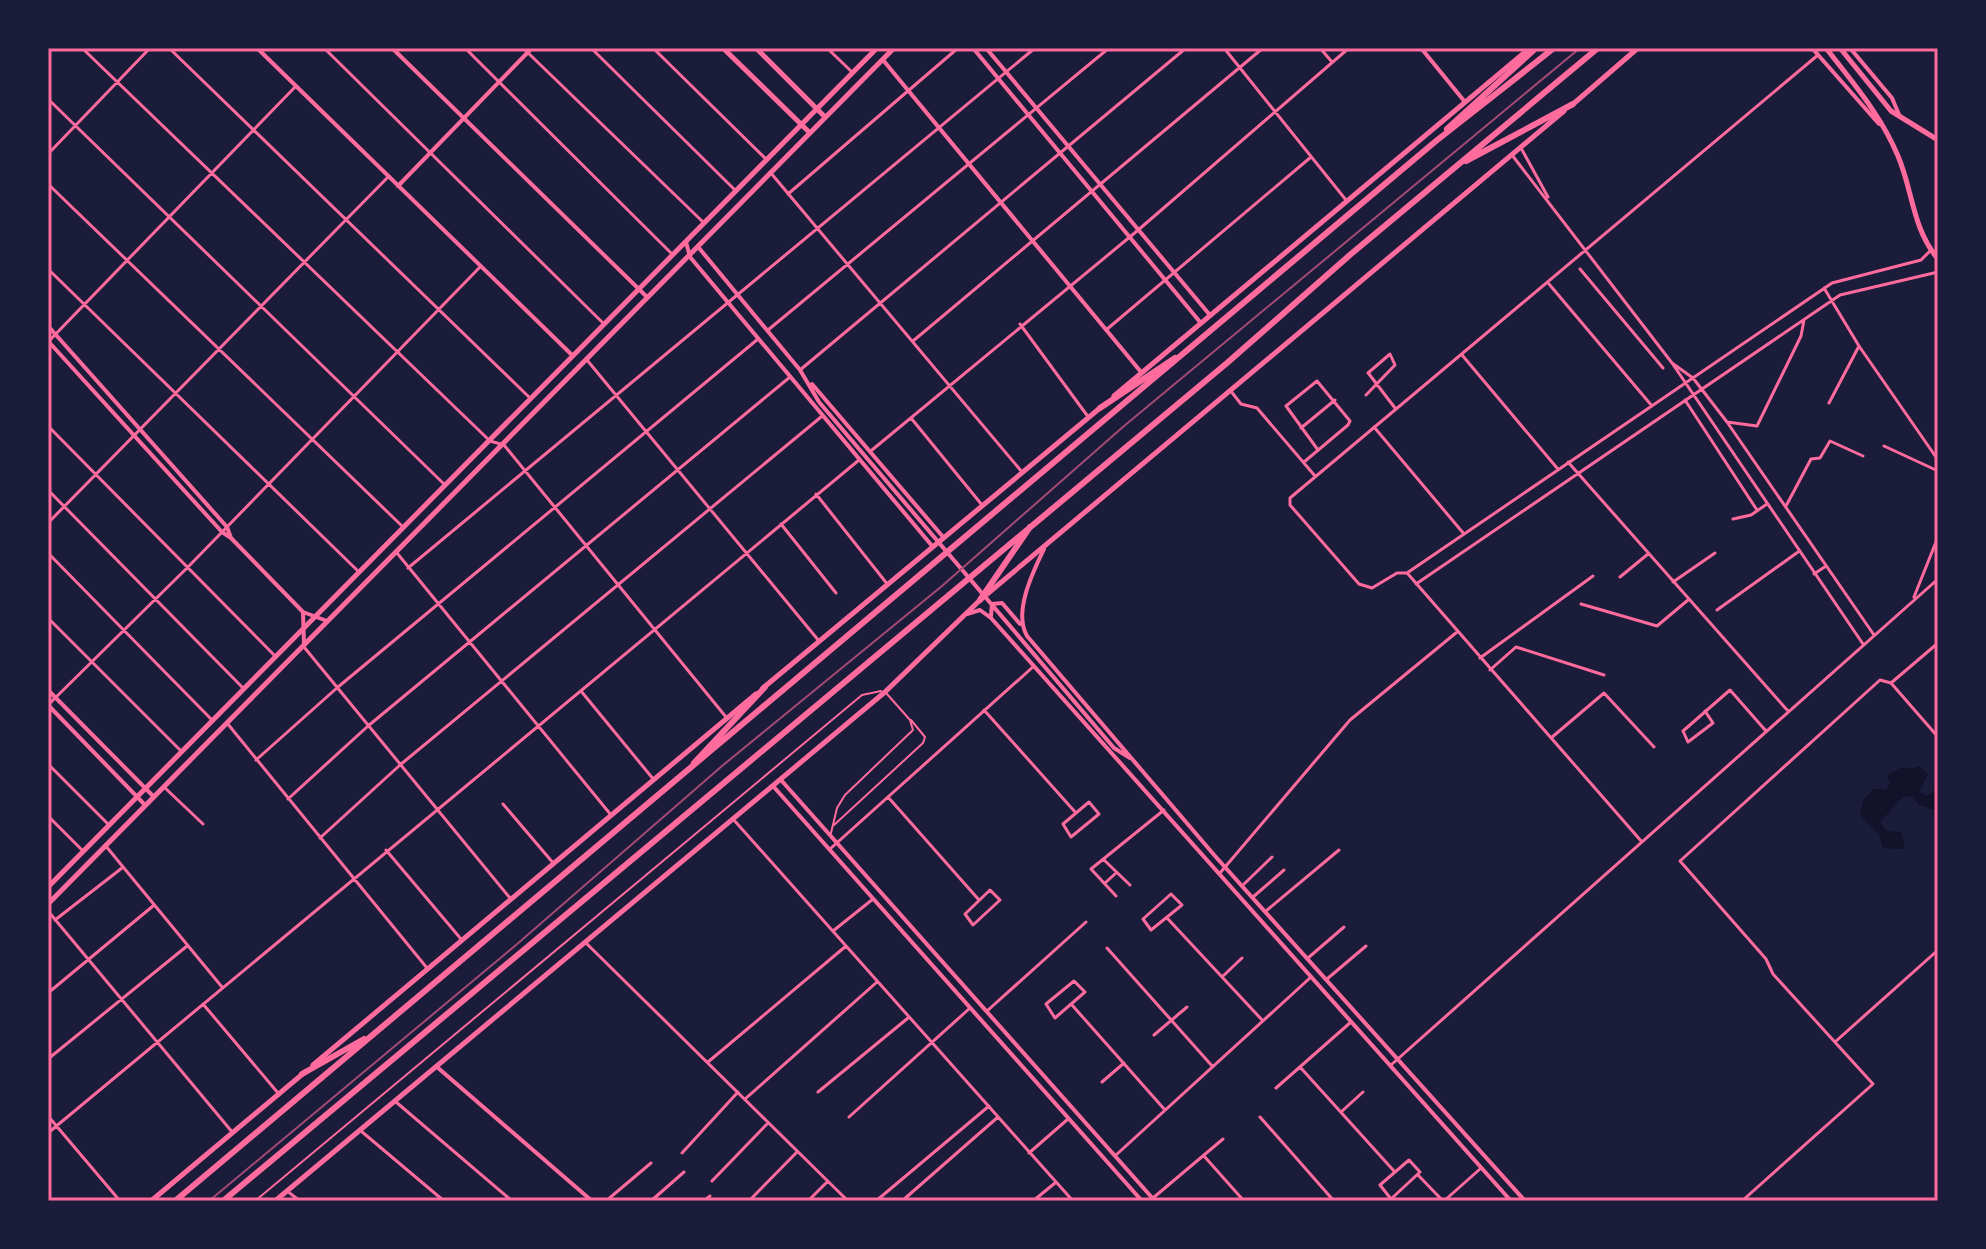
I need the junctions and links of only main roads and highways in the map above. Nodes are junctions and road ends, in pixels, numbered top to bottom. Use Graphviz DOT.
graph roads {
  1 [pos="723,48"];
  2 [pos="756,48"];
  3 [pos="877,48"];
  4 [pos="894,48"];
  5 [pos="1533,48"];
  6 [pos="1554,48"];
  7 [pos="1598,48"];
  8 [pos="1638,48"];
  9 [pos="1826,48"];
  10 [pos="1840,48"];
  11 [pos="839,86"];
  12 [pos="848,95"];
  13 [pos="1573,104"];
  14 [pos="816,108"];
  15 [pos="825,117"];
  16 [pos="801,124"];
  17 [pos="810,133"];
  18 [pos="786,138"];
  19 [pos="1938,140"];
  20 [pos="1436,141"];
  21 [pos="795,147"];
  22 [pos="1452,168"];
  23 [pos="1938,259"];
  24 [pos="1192,348"];
  25 [pos="1100,408"];
  26 [pos="1036,519"];
  27 [pos="980,600"];
  28 [pos="285,648"];
  29 [pos="294,657"];
  30 [pos="765,687"];
  31 [pos="683,776"];
  32 [pos="48,887"];
  33 [pos="48,904"];
  34 [pos="381,1029"];
  35 [pos="302,1074"];
  36 [pos="151,1201"];
  37 [pos="175,1201"];
  38 [pos="223,1201"];
  39 [pos="275,1201"];
  1 -- 16 [label="main road"];
  2 -- 14 [label="main road"];
  3 -- 11 [label="main road"];
  4 -- 12 [label="main road"];
  5 -- 20 [label="highway"];
  5 -- 25 [label="main road"];
  6 -- 20 [label="highway"];
  7 -- 22 [label="highway"];
  8 -- 13 [label="main road"];
  9 -- 23 [label="main road"];
  10 -- 19 [label="main road"];
  11 -- 12 [label="main road"];
  11 -- 14 [label="main road"];
  12 -- 15 [label="main road"];
  13 -- 22 [label="highway"];
  13 -- 27 [label="main road"];
  14 -- 15 [label="main road"];
  14 -- 16 [label="main road"];
  15 -- 17 [label="main road"];
  16 -- 17 [label="main road"];
  16 -- 18 [label="main road"];
  17 -- 21 [label="main road"];
  18 -- 21 [label="main road"];
  18 -- 28 [label="main road"];
  20 -- 24 [label="highway"];
  21 -- 29 [label="main road"];
  22 -- 26 [label="highway"];
  24 -- 25 [label="highway"];
  24 -- 31 [label="highway"];
  25 -- 30 [label="main road"];
  26 -- 27 [label="highway"];
  26 -- 38 [label="highway"];
  27 -- 39 [label="main road"];
  28 -- 29 [label="main road"];
  28 -- 32 [label="main road"];
  29 -- 33 [label="main road"];
  30 -- 31 [label="highway"];
  30 -- 35 [label="main road"];
  31 -- 34 [label="highway"];
  34 -- 35 [label="highway"];
  34 -- 37 [label="highway"];
  35 -- 36 [label="main road"];
}
